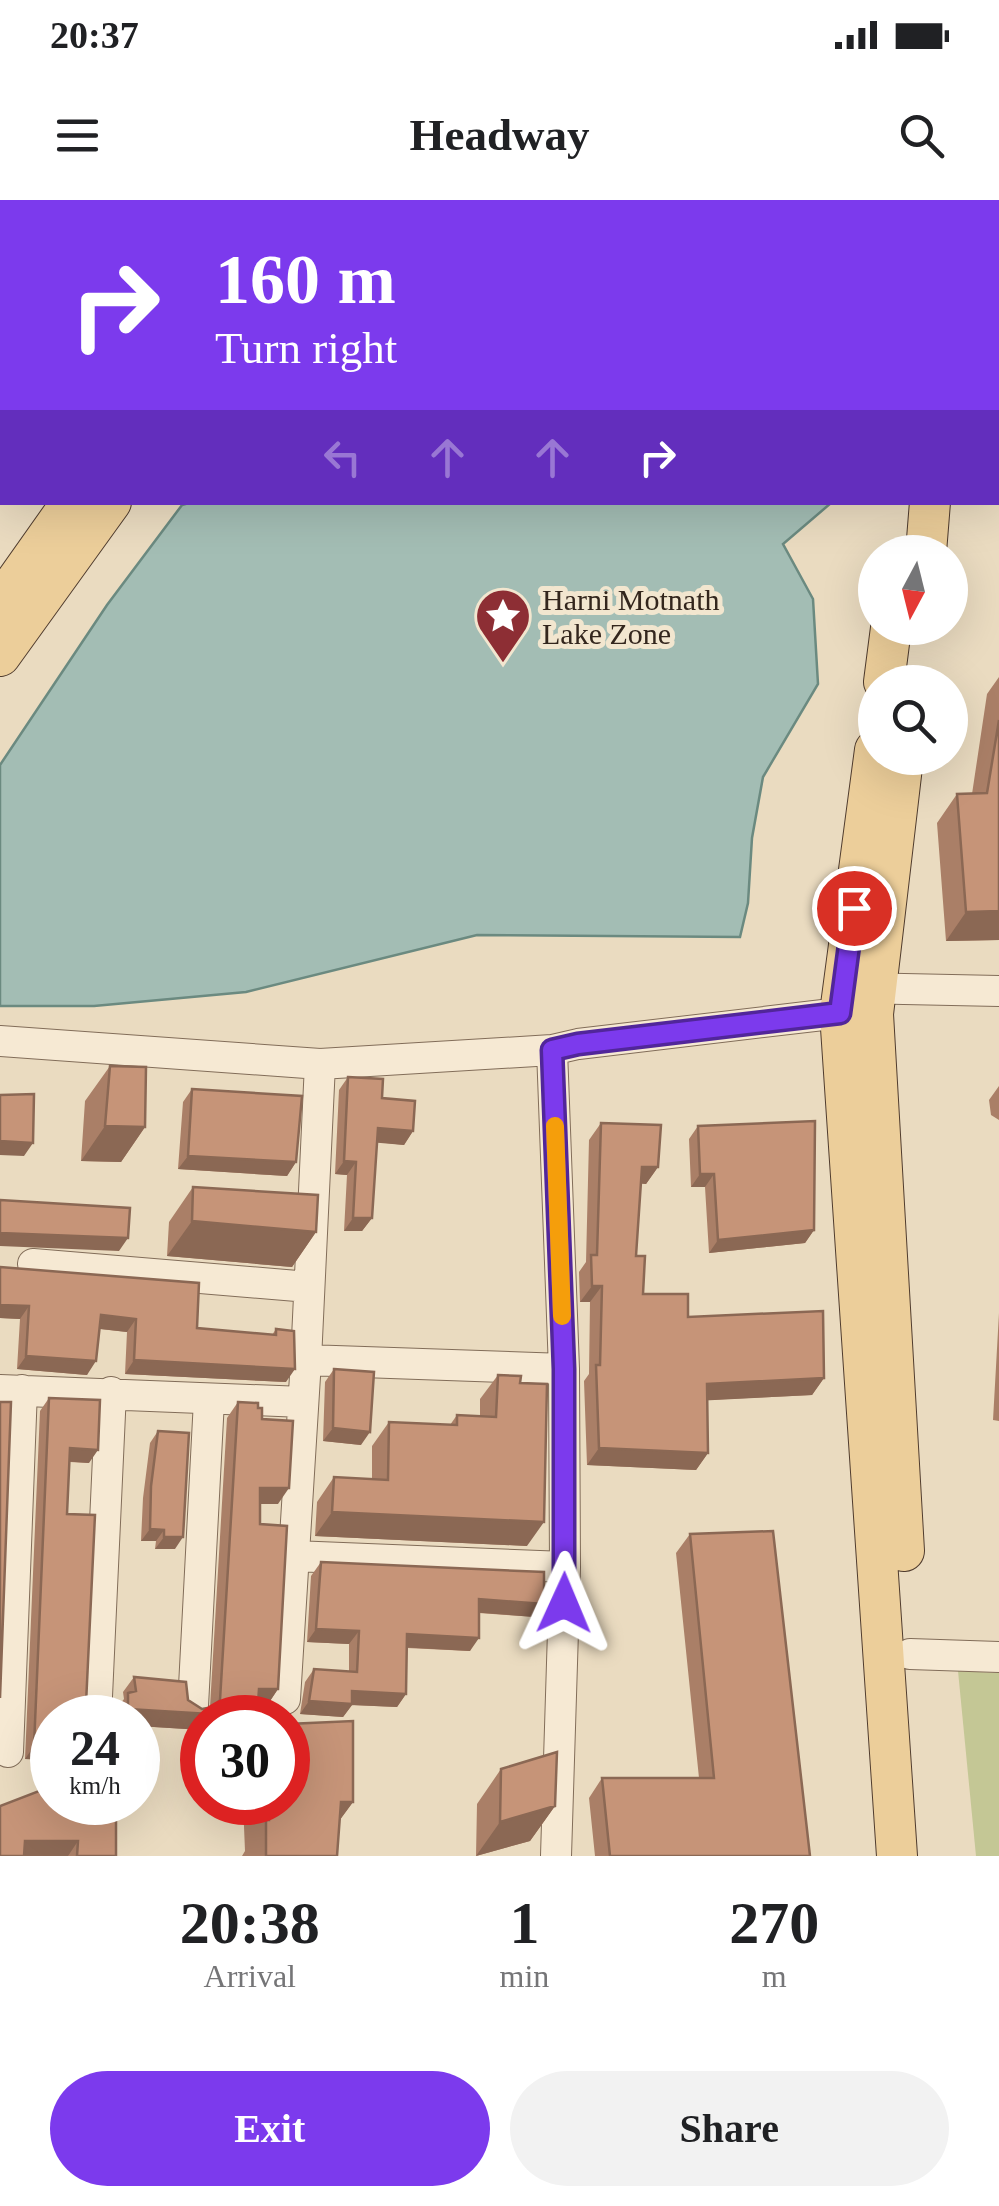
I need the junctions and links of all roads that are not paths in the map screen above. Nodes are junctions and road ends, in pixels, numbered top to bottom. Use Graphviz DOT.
graph roads {
  1 [pos="70,505"];
  2 [pos="109,505"];
  3 [pos="905,505"];
  4 [pos="930,505"];
  5 [pos="902,535"];
  6 [pos="927,535"];
  7 [pos="0,604"];
  8 [pos="0,656"];
  9 [pos="873,775"];
  10 [pos="900,775"];
  11 [pos="999,992"];
  12 [pos="858,1001"];
  13 [pos="0,1041"];
  14 [pos="552,1050"];
  15 [pos="320,1064"];
  16 [pos="33,1264"];
  17 [pos="309,1287"];
  18 [pos="306,1360"];
  19 [pos="564,1369"];
  20 [pos="11,1390"];
  21 [pos="111,1392"];
  22 [pos="209,1400"];
  23 [pos="303,1402"];
  24 [pos="293,1556"];
  25 [pos="565,1566"];
  26 [pos="910,1654"];
  27 [pos="999,1657"];
  28 [pos="97,1695"];
  29 [pos="194,1695"];
  30 [pos="285,1695"];
  31 [pos="8,1752"];
  32 [pos="556,1856"];
  33 [pos="897,1856"];
  34 [pos="922,1856"];
  1 -- 7 [label="main road"];
  2 -- 8 [label="main road"];
  3 -- 5 [label="main road"];
  4 -- 6 [label="main road"];
  9 -- 12 [label="main road"];
  10 -- 12 [label="main road"];
  11 -- 12 [label="street"];
  12 -- 14 [label="street"];
  12 -- 26 [label="main road"];
  12 -- 33 [label="main road"];
  13 -- 15 [label="street"];
  14 -- 15 [label="street"];
  14 -- 19 [label="street"];
  15 -- 17 [label="street"];
  16 -- 17 [label="street"];
  17 -- 18 [label="street"];
  18 -- 19 [label="street"];
  18 -- 23 [label="street"];
  19 -- 25 [label="street"];
  20 -- 21 [label="street"];
  20 -- 31 [label="street"];
  21 -- 22 [label="street"];
  21 -- 28 [label="street"];
  22 -- 23 [label="street"];
  22 -- 29 [label="street"];
  23 -- 24 [label="street"];
  24 -- 25 [label="street"];
  24 -- 30 [label="street"];
  25 -- 32 [label="street"];
  26 -- 27 [label="street"];
  26 -- 34 [label="main road"];
}
